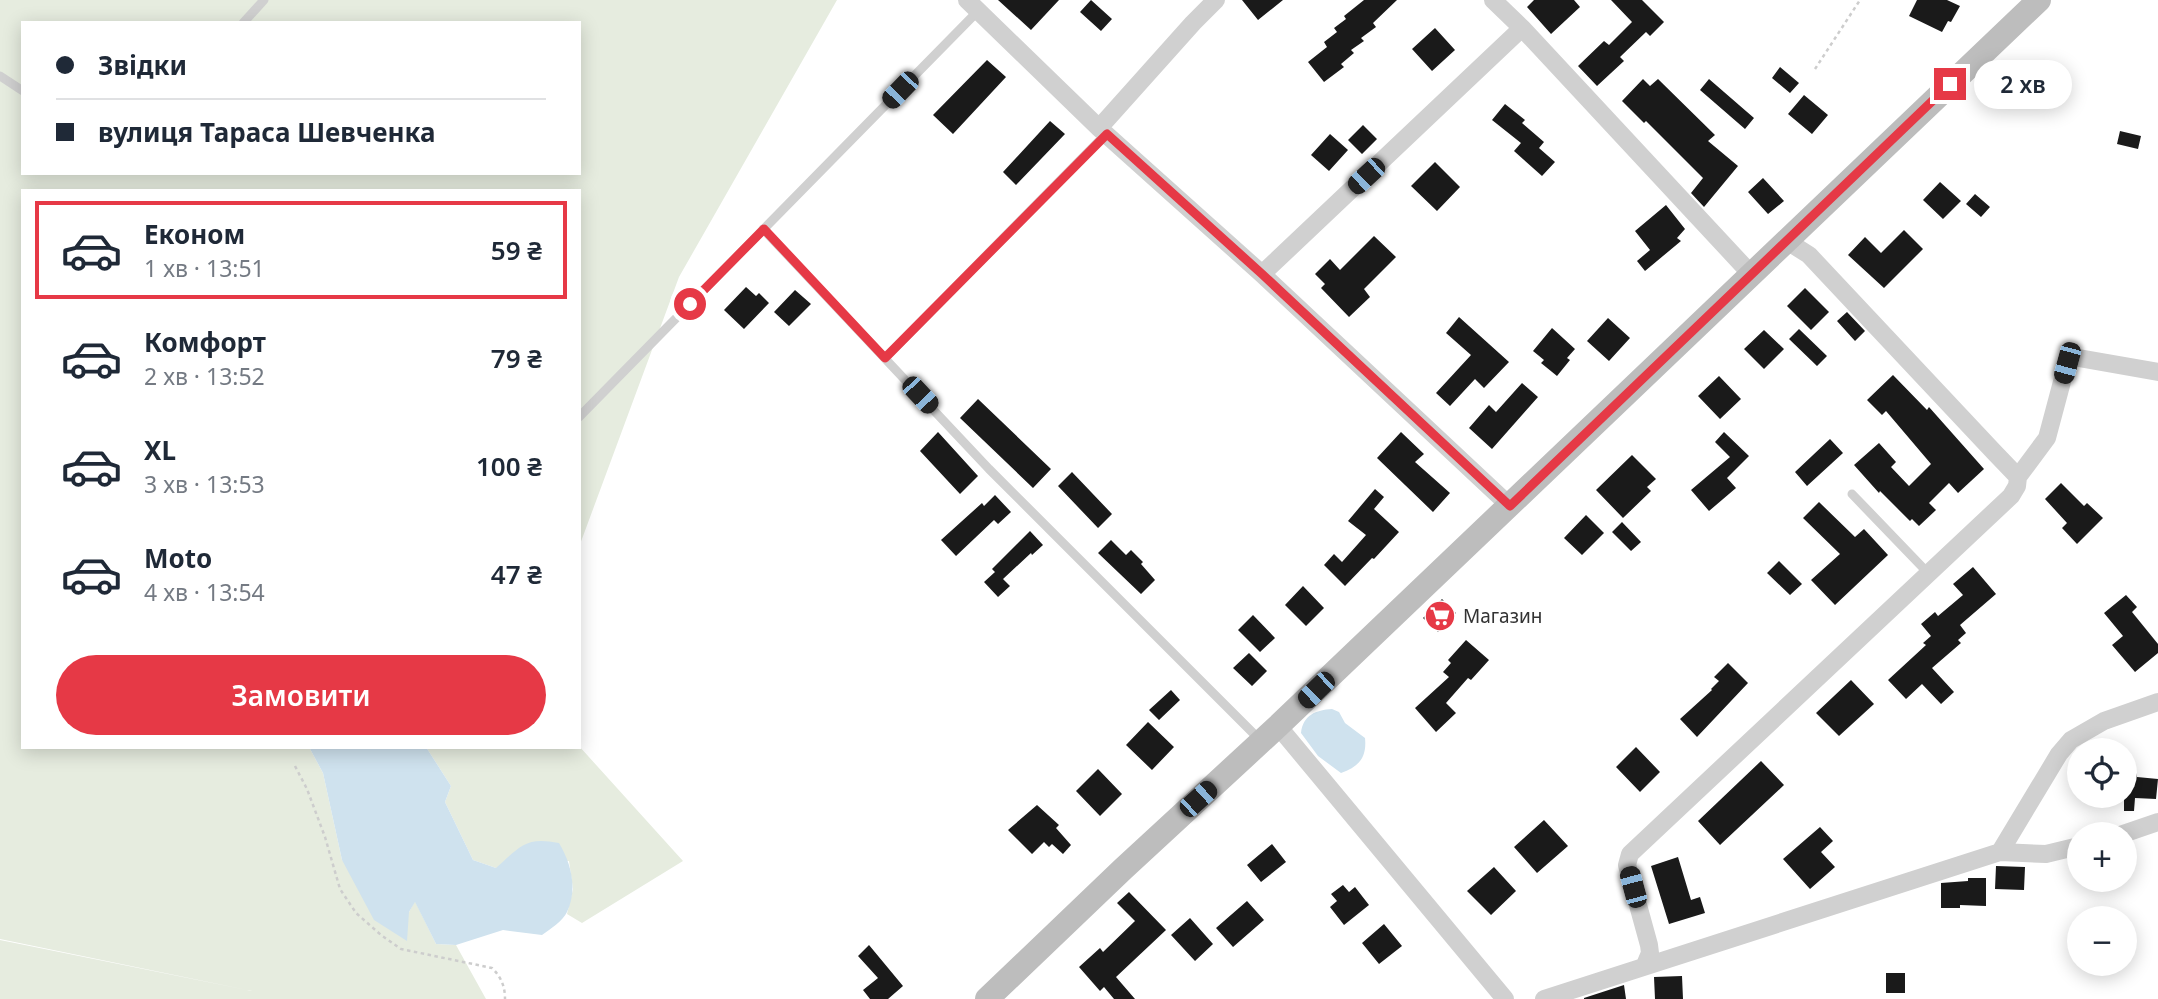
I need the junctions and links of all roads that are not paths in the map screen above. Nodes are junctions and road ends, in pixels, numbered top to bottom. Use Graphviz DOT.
graph roads {
  1 [pos="264,0"];
  2 [pos="1216,0"];
  3 [pos="1493,0"];
  4 [pos="2039,0"];
  5 [pos="973,6"];
  6 [pos="245,21"];
  7 [pos="1522,28"];
  8 [pos="0,76"];
  9 [pos="21,90"];
  10 [pos="1103,131"];
  11 [pos="764,229"];
  12 [pos="1787,241"];
  13 [pos="1262,274"];
  14 [pos="1751,274"];
  15 [pos="885,358"];
  16 [pos="2158,372"];
  17 [pos="581,415"];
  18 [pos="2018,477"];
  19 [pos="1852,494"];
  20 [pos="1510,506"];
  21 [pos="1928,573"];
  22 [pos="2158,702"];
  23 [pos="1270,734"];
  24 [pos="2158,822"];
  25 [pos="2137,829"];
  26 [pos="2067,849"];
  27 [pos="2000,852"];
  28 [pos="1644,965"];
  29 [pos="986,999"];
  30 [pos="1504,999"];
  31 [pos="1544,999"];
  1 -- 6 [label="lane"];
  2 -- 10 [label="street"];
  3 -- 7 [label="street"];
  4 -- 12 [label="street"];
  5 -- 10 [label="street"];
  5 -- 11 [label="lane"];
  7 -- 13 [label="street"];
  7 -- 14 [label="street"];
  8 -- 9 [label="lane"];
  10 -- 13 [label="street"];
  10 -- 15 [label="lane"];
  11 -- 15 [label="lane"];
  11 -- 17 [label="lane"];
  12 -- 14 [label="street"];
  12 -- 18 [label="street"];
  13 -- 20 [label="street"];
  14 -- 20 [label="street"];
  15 -- 23 [label="lane"];
  16 -- 18 [label="street"];
  18 -- 21 [label="street"];
  19 -- 21 [label="lane"];
  20 -- 23 [label="street"];
  21 -- 28 [label="street"];
  22 -- 27 [label="street"];
  23 -- 29 [label="street"];
  23 -- 30 [label="street"];
  24 -- 25 [label="street"];
  26 -- 27 [label="street"];
  27 -- 28 [label="street"];
  28 -- 31 [label="street"];
}
